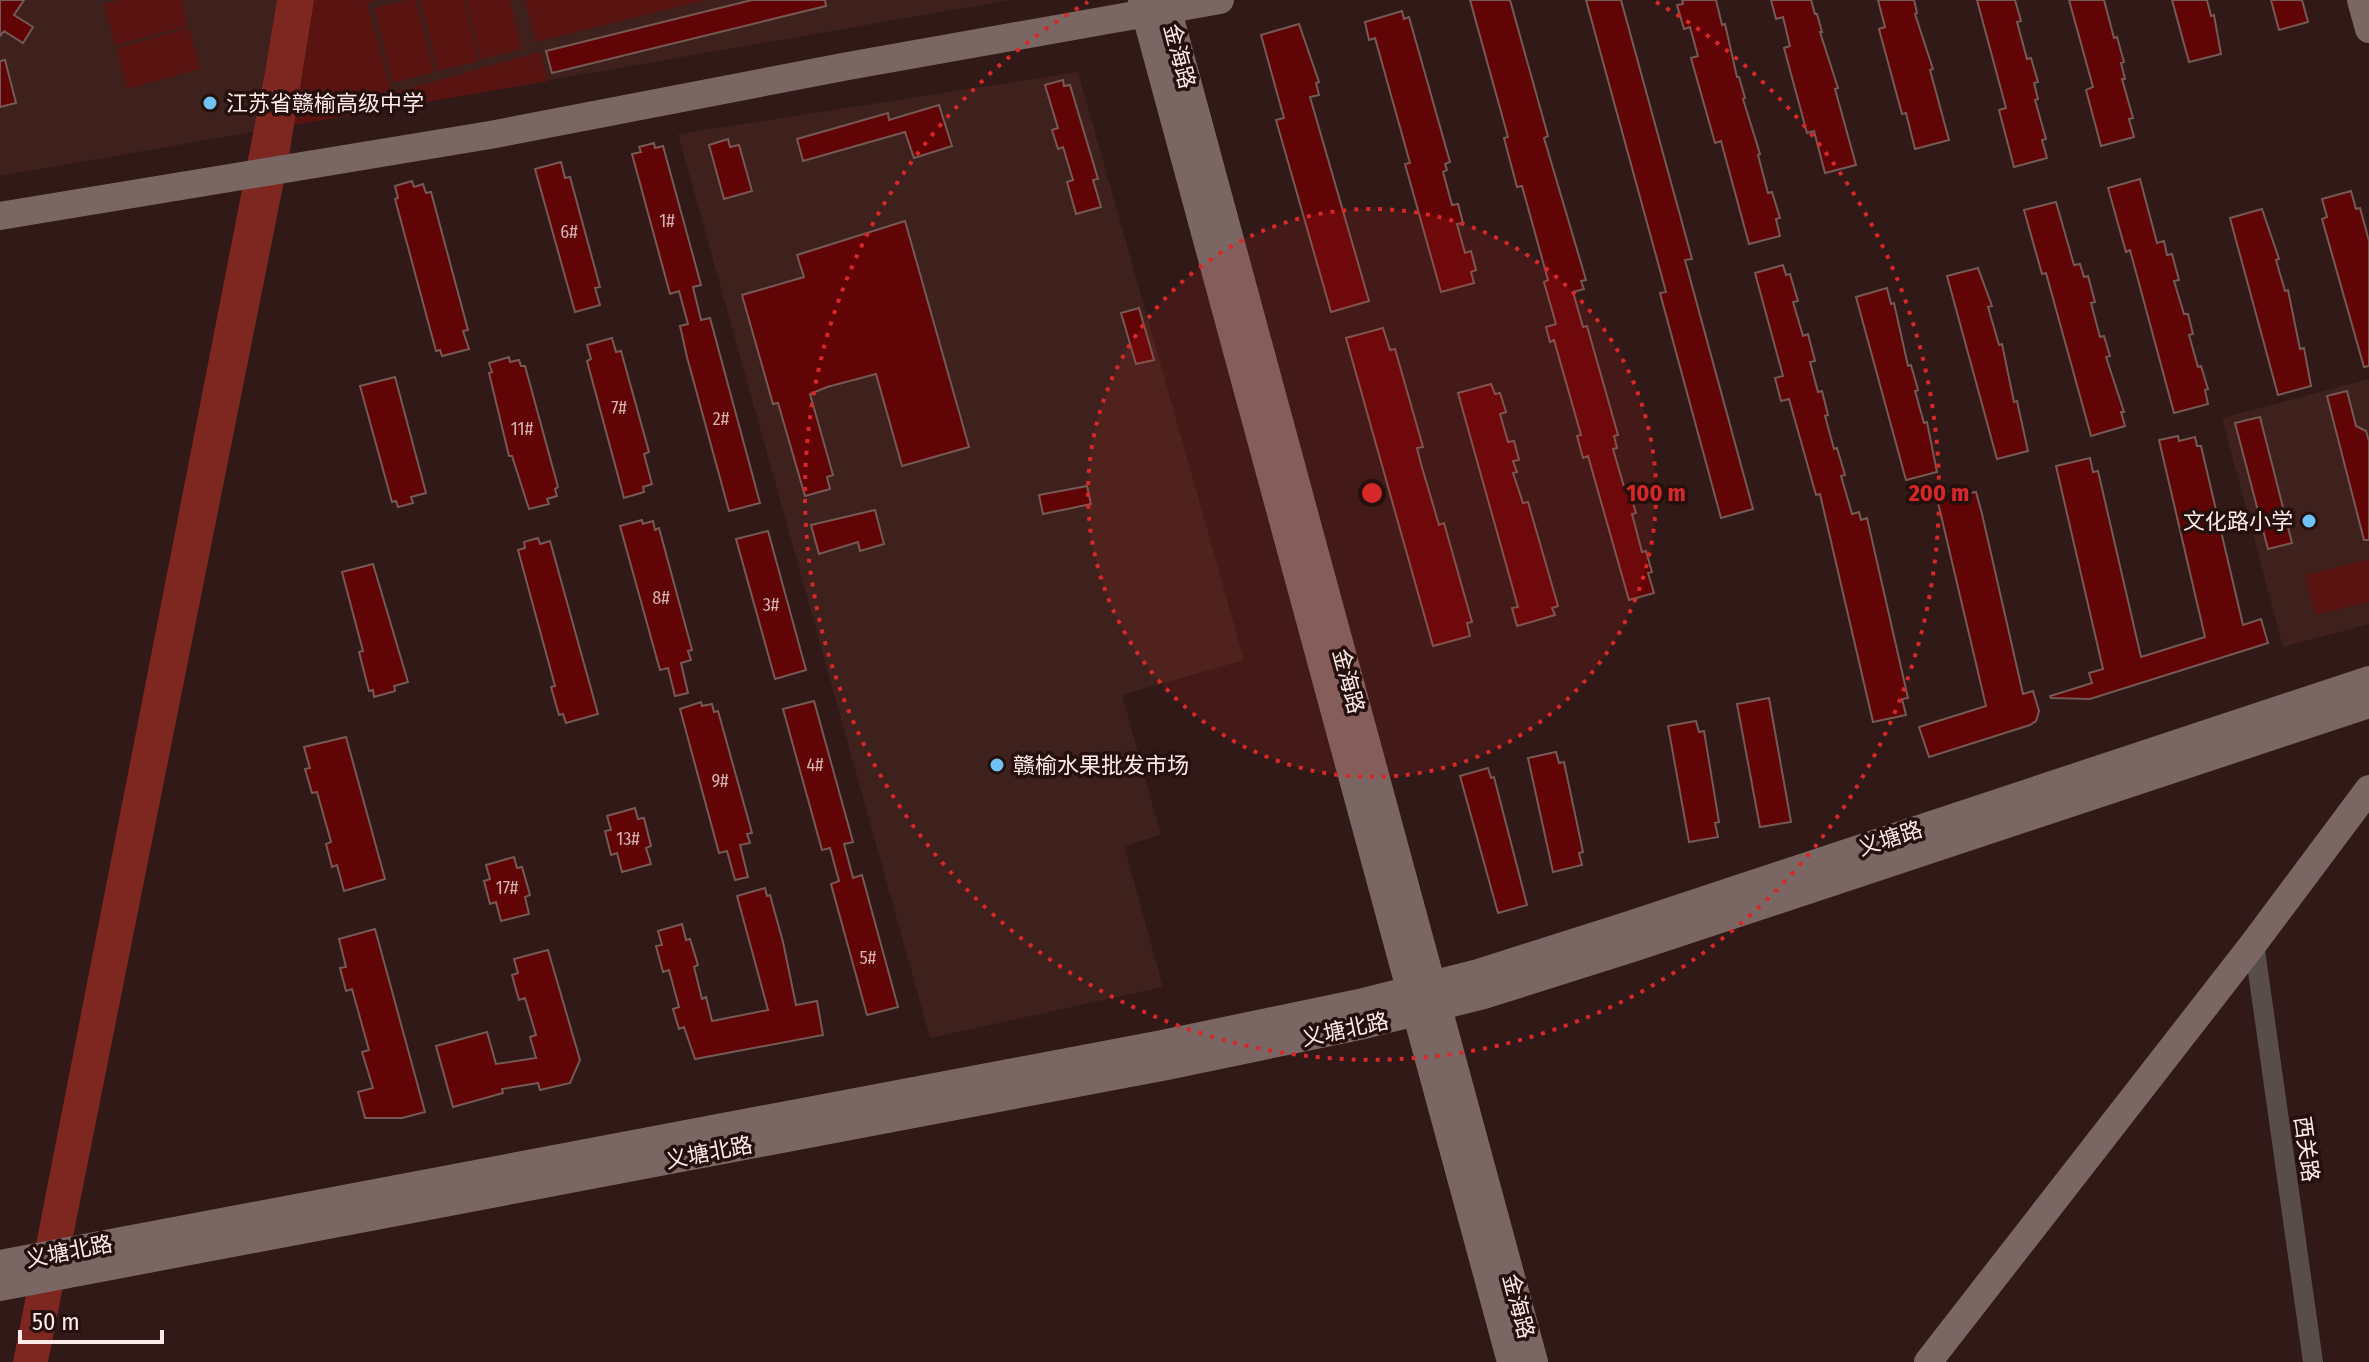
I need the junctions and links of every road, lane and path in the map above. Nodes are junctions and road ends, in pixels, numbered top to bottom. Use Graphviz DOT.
graph roads {
  1 [pos="1220,0"];
  2 [pos="2361,0"];
  3 [pos="1155,6"];
  4 [pos="2369,29"];
  5 [pos="0,216"];
  6 [pos="2369,680"];
  7 [pos="2369,704"];
  8 [pos="2369,789"];
  9 [pos="2359,815"];
  10 [pos="2254,943"];
  11 [pos="1424,998"];
  12 [pos="2,1275"];
  13 [pos="1511,1362"];
  14 [pos="1534,1362"];
  15 [pos="1928,1362"];
  16 [pos="2313,1362"];
  1 -- 3 [label="main road"];
  2 -- 4 [label="main road"];
  3 -- 5 [label="main road"];
  3 -- 11 [label="main road, 金海路"];
  6 -- 11 [label="main road, 义塘路"];
  7 -- 11 [label="main road, 义塘路"];
  8 -- 9 [label="main road"];
  9 -- 10 [label="main road"];
  10 -- 15 [label="main road"];
  10 -- 16 [label="street, 西关路"];
  11 -- 12 [label="main road, 义塘北路"];
  11 -- 13 [label="main road, 金海路"];
  11 -- 14 [label="main road, 金海路"];
}
